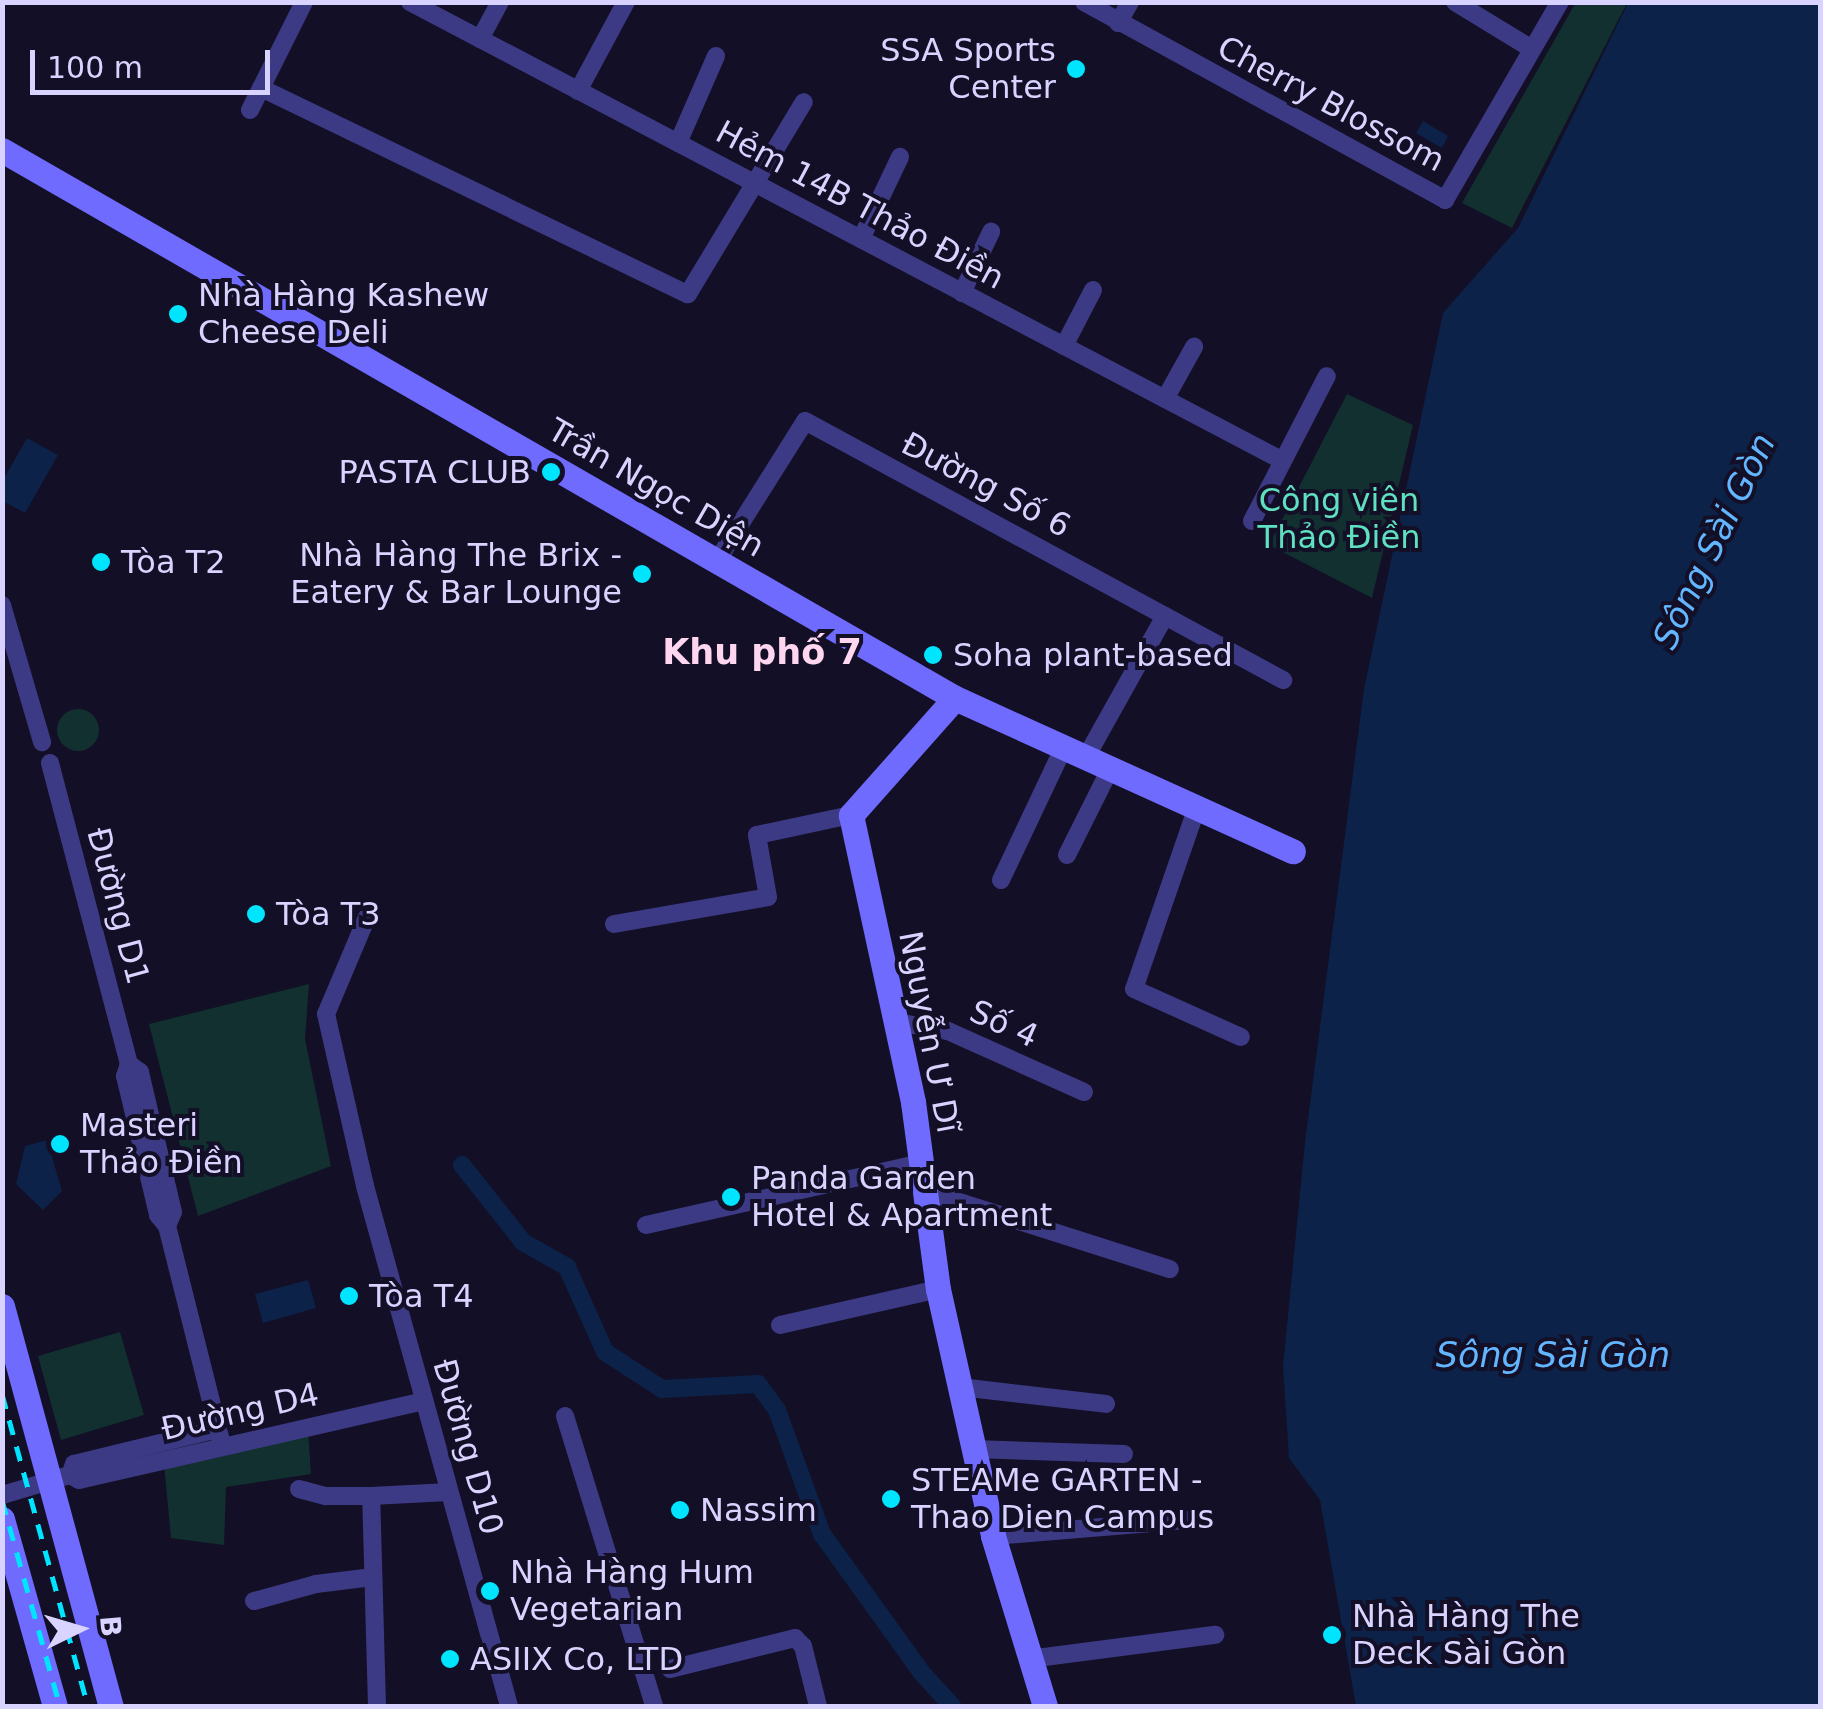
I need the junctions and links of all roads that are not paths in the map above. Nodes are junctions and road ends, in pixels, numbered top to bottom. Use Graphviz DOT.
graph roads {
  1 [pos="304,2"];
  2 [pos="410,2"];
  3 [pos="500,2"];
  4 [pos="626,2"];
  5 [pos="1084,2"];
  6 [pos="1130,2"];
  7 [pos="1455,2"];
  8 [pos="1560,2"];
  9 [pos="1118,23"];
  10 [pos="480,40"];
  11 [pos="1532,49"];
  12 [pos="716,56"];
  13 [pos="261,88"];
  14 [pos="578,91"];
  15 [pos="804,102"];
  16 [pos="250,110"];
  17 [pos="678,143"];
  18 [pos="2,150"];
  19 [pos="900,157"];
  20 [pos="754,183"];
  21 [pos="991,232"];
  22 [pos="861,239"];
  23 [pos="1093,290"];
  24 [pos="962,293"];
  25 [pos="1064,346"];
  26 [pos="1194,348"];
  27 [pos="1327,376"];
  28 [pos="1165,399"];
  29 [pos="1282,461"];
  30 [pos="1252,521"];
  31 [pos="717,561"];
  32 [pos="2,605"];
  33 [pos="1164,616"];
  34 [pos="1284,680"];
  35 [pos="956,698"];
  36 [pos="42,742"];
  37 [pos="1086,759"];
  38 [pos="50,763"];
  39 [pos="1196,810"];
  40 [pos="851,815"];
  41 [pos="1292,852"];
  42 [pos="1067,856"];
  43 [pos="1001,880"];
  44 [pos="367,917"];
  45 [pos="614,924"];
  46 [pos="896,1022"];
  47 [pos="1240,1037"];
  48 [pos="1084,1092"];
  49 [pos="921,1163"];
  50 [pos="925,1191"];
  51 [pos="646,1226"];
  52 [pos="1170,1268"];
  53 [pos="938,1289"];
  54 [pos="2,1306"];
  55 [pos="780,1325"];
  56 [pos="960,1386"];
  57 [pos="424,1400"];
  58 [pos="1106,1404"];
  59 [pos="565,1416"];
  60 [pos="220,1438"];
  61 [pos="974,1449"];
  62 [pos="1124,1454"];
  63 [pos="60,1478"];
  64 [pos="299,1488"];
  65 [pos="449,1492"];
  66 [pos="2,1495"];
  67 [pos="371,1496"];
  68 [pos="2,1519"];
  69 [pos="1187,1520"];
  70 [pos="993,1536"];
  71 [pos="374,1577"];
  72 [pos="254,1601"];
  73 [pos="1215,1635"];
  74 [pos="1029,1659"];
  75 [pos="670,1669"];
  76 [pos="55,1706"];
  77 [pos="111,1706"];
  78 [pos="377,1706"];
  79 [pos="510,1706"];
  80 [pos="654,1706"];
  81 [pos="818,1706"];
  82 [pos="1044,1706"];
  1 -- 13 [label="street"];
  2 -- 10 [label="street, Hẻm 14B Thảo Điền"];
  3 -- 10 [label="street"];
  4 -- 14 [label="street"];
  5 -- 9 [label="street, Cherry Blossom"];
  6 -- 9 [label="street"];
  7 -- 11 [label="street"];
  8 -- 11 [label="street"];
  9 -- 11 [label="street, Cherry Blossom"];
  10 -- 14 [label="street, Hẻm 14B Thảo Điền"];
  12 -- 17 [label="street"];
  13 -- 16 [label="street"];
  13 -- 20 [label="street"];
  14 -- 17 [label="street, Hẻm 14B Thảo Điền"];
  15 -- 20 [label="street"];
  17 -- 20 [label="street, Hẻm 14B Thảo Điền"];
  18 -- 31 [label="street, Trần Ngọc Diện"];
  19 -- 22 [label="street"];
  20 -- 22 [label="street, Hẻm 14B Thảo Điền"];
  21 -- 24 [label="street"];
  22 -- 24 [label="street, Hẻm 14B Thảo Điền"];
  23 -- 25 [label="street"];
  24 -- 25 [label="street, Hẻm 14B Thảo Điền"];
  25 -- 28 [label="street, Hẻm 14B Thảo Điền"];
  26 -- 28 [label="street"];
  27 -- 29 [label="street"];
  28 -- 29 [label="street, Hẻm 14B Thảo Điền"];
  29 -- 30 [label="street"];
  31 -- 33 [label="street, Đường Số 6"];
  31 -- 35 [label="street, Trần Ngọc Diện"];
  32 -- 36 [label="street"];
  33 -- 34 [label="street, Đường Số 6"];
  33 -- 37 [label="street"];
  35 -- 37 [label="street, Trần Ngọc Diện"];
  35 -- 40 [label="street"];
  37 -- 39 [label="street, Trần Ngọc Diện"];
  37 -- 42 [label="street"];
  37 -- 43 [label="street"];
  38 -- 60 [label="street, Đường D1"];
  39 -- 41 [label="street, Trần Ngọc Diện"];
  39 -- 47 [label="street"];
  40 -- 45 [label="street"];
  40 -- 46 [label="street, Nguyễn Ư Dĩ"];
  44 -- 57 [label="street, Đường D10"];
  46 -- 48 [label="street, Số 4"];
  46 -- 49 [label="street, Nguyễn Ư Dĩ"];
  49 -- 50 [label="street, Nguyễn Ư Dĩ"];
  49 -- 51 [label="street"];
  50 -- 52 [label="street"];
  50 -- 53 [label="street, Nguyễn Ư Dĩ"];
  53 -- 55 [label="street"];
  53 -- 56 [label="street, Nguyễn Ư Dĩ"];
  54 -- 63 [label="street"];
  56 -- 58 [label="street"];
  56 -- 61 [label="street, Nguyễn Ư Dĩ"];
  57 -- 60 [label="street, Đường D4"];
  57 -- 65 [label="street, Đường D10"];
  59 -- 80 [label="street"];
  60 -- 63 [label="street, Đường D4"];
  61 -- 62 [label="street"];
  61 -- 70 [label="street, Nguyễn Ư Dĩ"];
  63 -- 66 [label="street, Đường D4"];
  63 -- 77 [label="street"];
  64 -- 67 [label="street"];
  65 -- 67 [label="street"];
  65 -- 79 [label="street, Đường D10"];
  67 -- 71 [label="street"];
  68 -- 76 [label="street"];
  69 -- 70 [label="street"];
  70 -- 74 [label="street, Nguyễn Ư Dĩ"];
  71 -- 72 [label="street"];
  71 -- 78 [label="street"];
  73 -- 74 [label="street"];
  74 -- 82 [label="street, Nguyễn Ư Dĩ"];
  75 -- 81 [label="street"];
}
